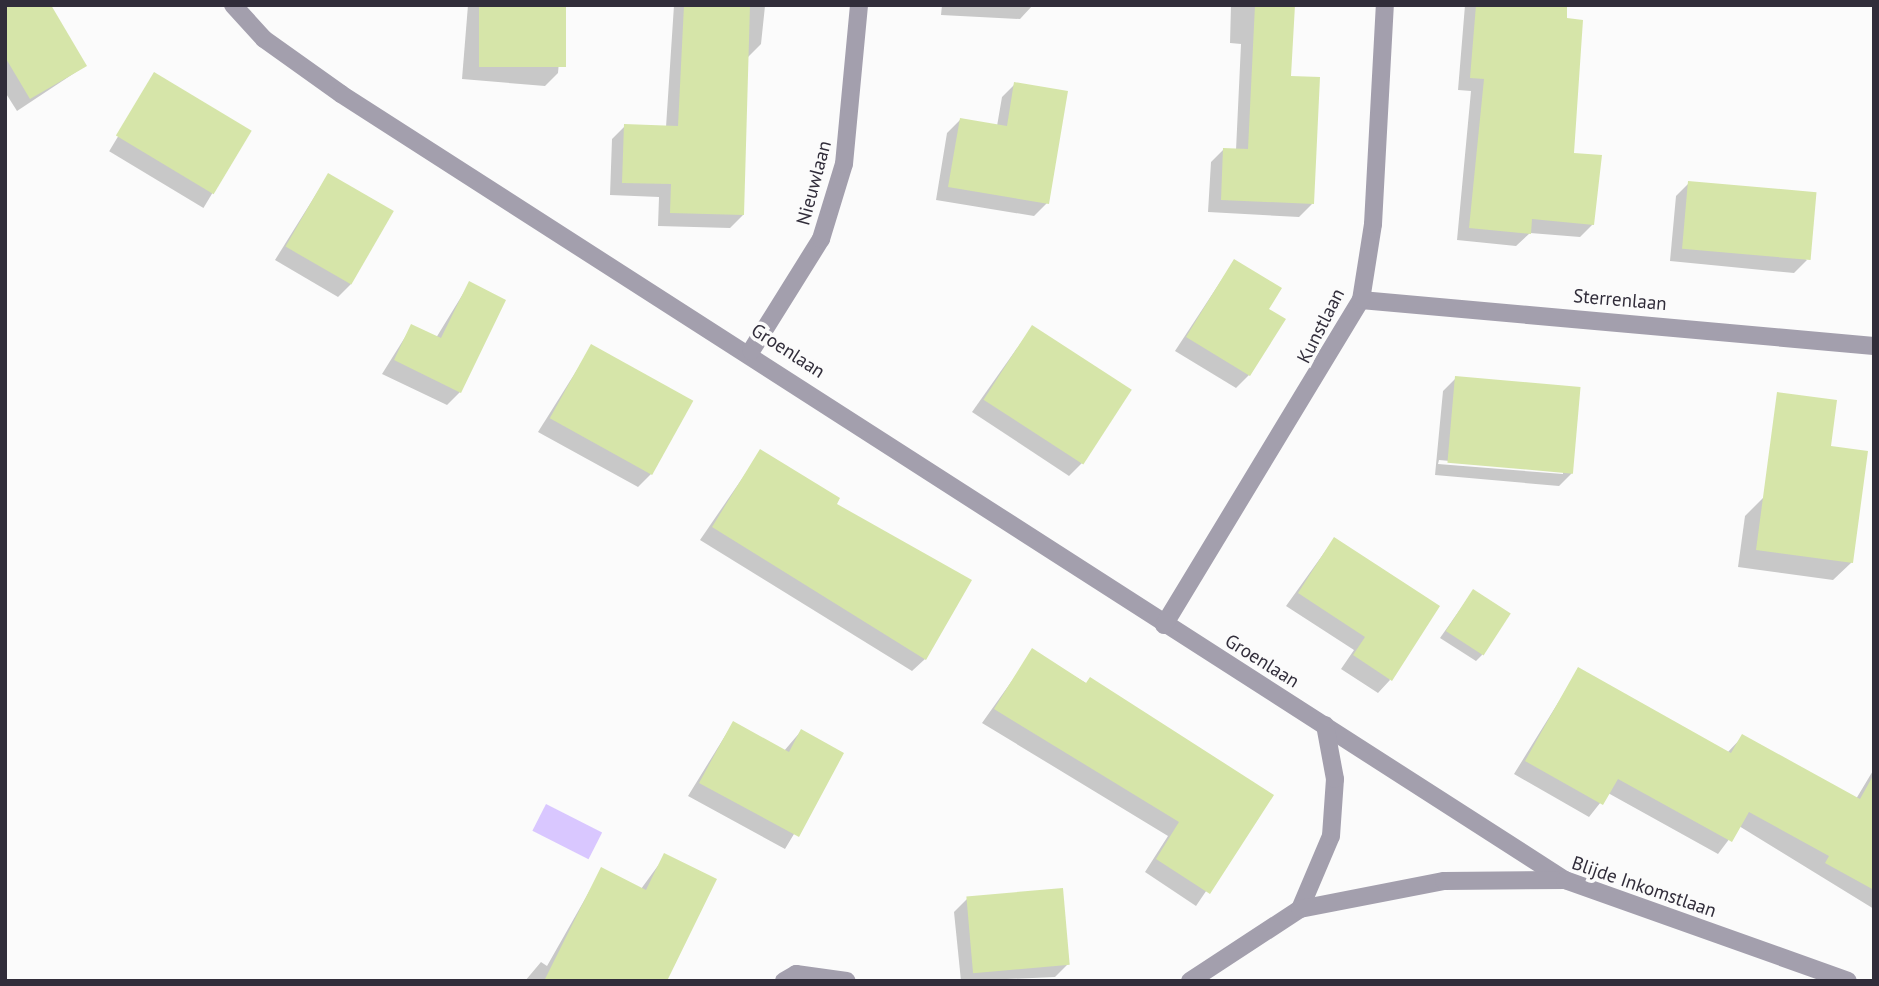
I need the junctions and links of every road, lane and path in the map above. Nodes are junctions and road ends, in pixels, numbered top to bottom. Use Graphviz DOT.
graph roads {
  1 [pos="233,5"];
  2 [pos="859,5"];
  3 [pos="1385,5"];
  4 [pos="1361,300"];
  5 [pos="1874,346"];
  6 [pos="751,351"];
  7 [pos="1164,625"];
  8 [pos="1325,725"];
  9 [pos="1564,880"];
  10 [pos="1300,909"];
  11 [pos="784,981"];
  12 [pos="847,981"];
  13 [pos="1190,981"];
  14 [pos="1848,981"];
  1 -- 6 [label="street, Groenlaan"];
  2 -- 6 [label="street, Nieuwlaan"];
  3 -- 4 [label="street, Kunstlaan"];
  4 -- 5 [label="street, Sterrenlaan"];
  4 -- 7 [label="street, Kunstlaan"];
  6 -- 7 [label="street, Groenlaan"];
  7 -- 8 [label="street, Groenlaan"];
  8 -- 9 [label="street, Groenlaan"];
  8 -- 10 [label="street"];
  9 -- 10 [label="street, Blijde Inkomstlaan"];
  9 -- 14 [label="street, Blijde Inkomstlaan"];
  10 -- 13 [label="street, Blijde Inkomstlaan"];
  11 -- 12 [label="street"];
}
